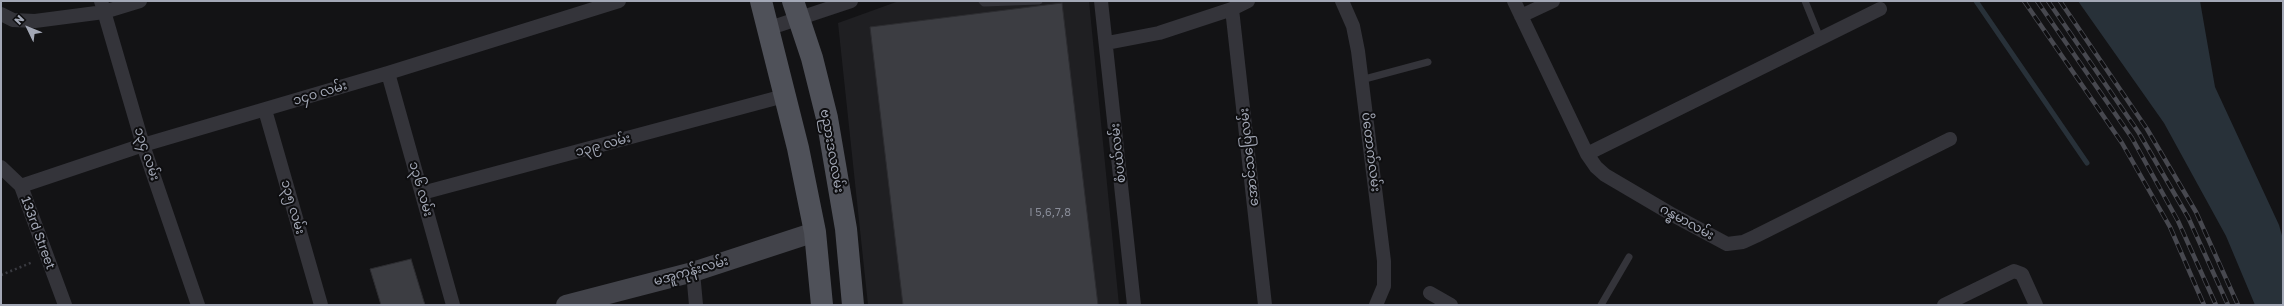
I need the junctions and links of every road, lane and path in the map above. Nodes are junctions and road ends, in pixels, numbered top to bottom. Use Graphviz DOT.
graph roads {
  1 [pos="140,1"];
  2 [pos="619,1"];
  3 [pos="761,1"];
  4 [pos="850,1"];
  5 [pos="982,1"];
  6 [pos="1039,1"];
  7 [pos="1101,1"];
  8 [pos="1248,1"];
  9 [pos="1342,1"];
  10 [pos="1514,1"];
  11 [pos="1553,1"];
  12 [pos="1805,1"];
  13 [pos="102,6"];
  14 [pos="1880,8"];
  15 [pos="1232,9"];
  16 [pos="796,11"];
  17 [pos="1,14"];
  18 [pos="1521,16"];
  19 [pos="767,29"];
  20 [pos="1820,38"];
  21 [pos="1107,43"];
  22 [pos="1428,62"];
  23 [pos="388,73"];
  24 [pos="1362,80"];
  25 [pos="784,96"];
  26 [pos="265,110"];
  27 [pos="1950,139"];
  28 [pos="143,145"];
  29 [pos="1587,154"];
  30 [pos="1,167"];
  31 [pos="21,186"];
  32 [pos="422,193"];
  33 [pos="815,232"];
  34 [pos="46,256"];
  35 [pos="1629,257"];
  36 [pos="693,272"];
  37 [pos="1,275"];
  38 [pos="1430,293"];
  39 [pos="575,304"];
  40 [pos="64,305"];
  41 [pos="198,305"];
  42 [pos="321,305"];
  43 [pos="453,305"];
  44 [pos="696,305"];
  45 [pos="822,305"];
  46 [pos="853,305"];
  47 [pos="1134,305"];
  48 [pos="1265,305"];
  49 [pos="1376,305"];
  50 [pos="1451,305"];
  51 [pos="1601,305"];
  52 [pos="1944,305"];
  53 [pos="2036,305"];
  1 -- 13 [label="street"];
  2 -- 23 [label="street, ၁၄၀ လမ်း"];
  3 -- 19 [label="main road"];
  4 -- 16 [label="street"];
  5 -- 6 [label="lane"];
  7 -- 21 [label="street, စံပယ်လမ်း"];
  8 -- 15 [label="street"];
  9 -- 24 [label="street, ပိတောက်လမ်း"];
  10 -- 18 [label="street, ဂန္ဓမာလမ်း"];
  11 -- 18 [label="street"];
  12 -- 20 [label="lane"];
  13 -- 17 [label="street"];
  13 -- 28 [label="street, ၁၃၄ လမ်း"];
  14 -- 20 [label="street"];
  15 -- 21 [label="street"];
  15 -- 48 [label="street, အောင်သပြေလမ်း"];
  16 -- 19 [label="street"];
  16 -- 46 [label="main road, ဗညားဒလလမ်း"];
  18 -- 29 [label="street, ဂန္ဓမာလမ်း"];
  19 -- 25 [label="main road"];
  20 -- 29 [label="street"];
  21 -- 47 [label="street, စံပယ်လမ်း"];
  22 -- 24 [label="lane"];
  23 -- 26 [label="street, ၁၄၀ လမ်း"];
  23 -- 32 [label="street, ၁၃၆ လမ်း"];
  24 -- 49 [label="street, ပိတောက်လမ်း"];
  25 -- 32 [label="street, ၁၃၉ လမ်း"];
  25 -- 33 [label="main road"];
  26 -- 28 [label="street, ၁၄၀ လမ်း"];
  26 -- 42 [label="street, ၁၃၅ လမ်း"];
  27 -- 29 [label="street, ဂန္ဓမာလမ်း"];
  28 -- 31 [label="street, ၁၄၀ လမ်း"];
  28 -- 41 [label="street, ၁၃၄ လမ်း"];
  30 -- 31 [label="street, 133rd Street"];
  31 -- 34 [label="street, 133rd Street"];
  32 -- 43 [label="street, ၁၃၆ လမ်း"];
  33 -- 36 [label="street, မအူကုန်းလမ်း"];
  33 -- 45 [label="main road"];
  34 -- 37 [label="path"];
  34 -- 40 [label="street, 133rd Street"];
  35 -- 51 [label="lane"];
  36 -- 39 [label="street, မအူကုန်းလမ်း"];
  36 -- 44 [label="street"];
  38 -- 50 [label="street"];
  52 -- 53 [label="street"];
}
